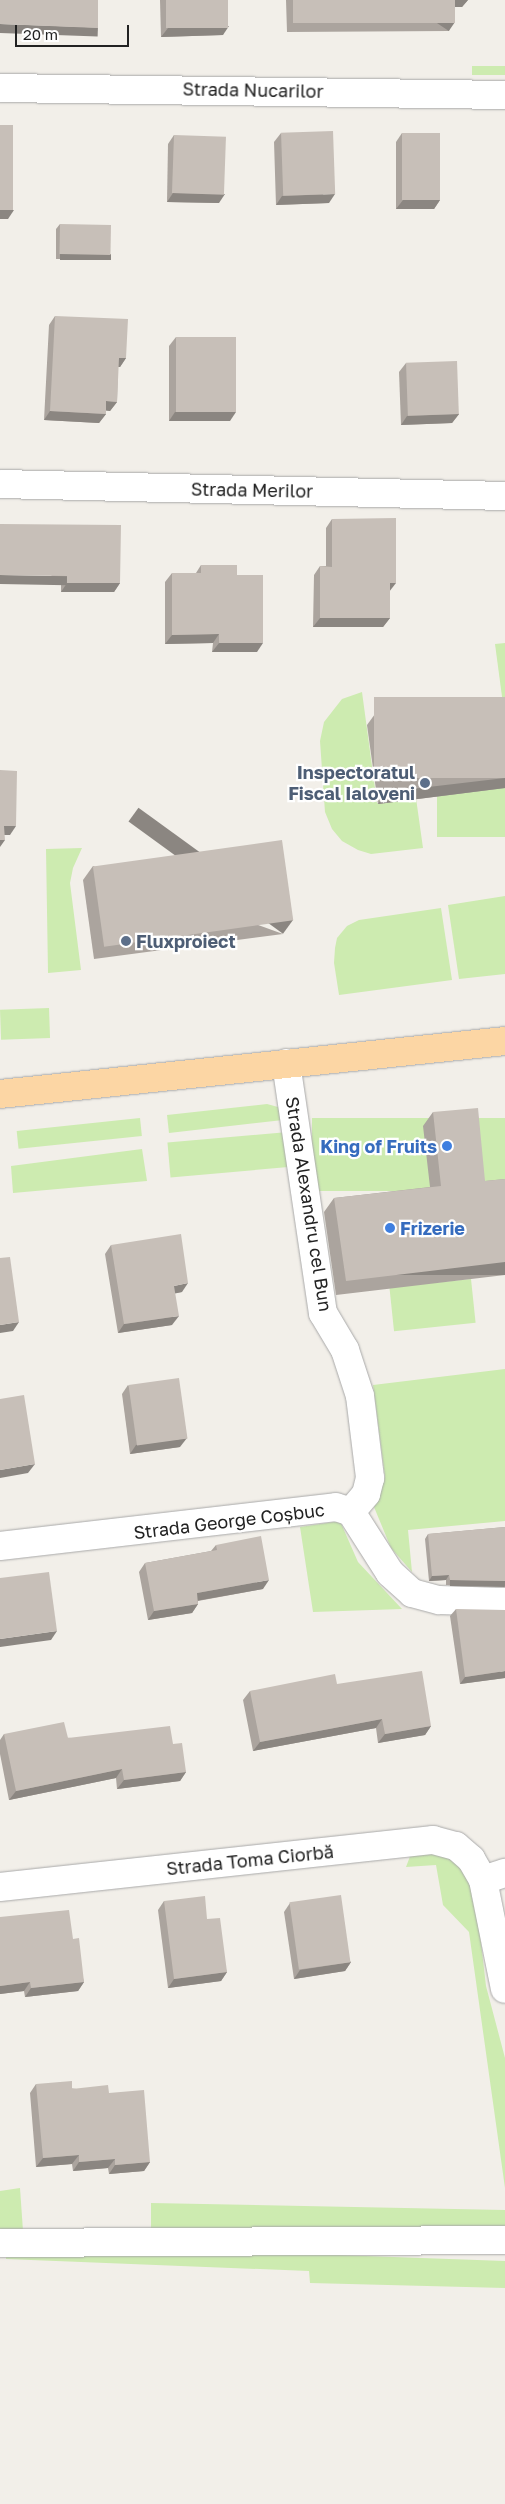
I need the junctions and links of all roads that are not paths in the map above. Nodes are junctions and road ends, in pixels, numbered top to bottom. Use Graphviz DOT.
graph roads {
  1 [pos="0,88"];
  2 [pos="505,95"];
  3 [pos="0,484"];
  4 [pos="505,496"];
  5 [pos="505,1041"];
  6 [pos="286,1064"];
  7 [pos="0,1094"];
  8 [pos="351,1512"];
  9 [pos="0,1546"];
  10 [pos="505,1602"];
  11 [pos="494,1876"];
  12 [pos="0,1887"];
  13 [pos="505,1989"];
  14 [pos="505,2240"];
  15 [pos="0,2243"];
  1 -- 2 [label="street, Strada Nucarilor"];
  3 -- 4 [label="street, Strada Merilor"];
  5 -- 6 [label="main road"];
  6 -- 7 [label="main road"];
  6 -- 8 [label="street, Strada Alexandru cel Bun"];
  8 -- 9 [label="street, Strada George Coșbuc"];
  8 -- 10 [label="street, Strada George Coșbuc"];
  11 -- 12 [label="street, Strada Toma Ciorbă"];
  11 -- 13 [label="street, Strada Toma Ciorbă"];
  14 -- 15 [label="street"];
}
